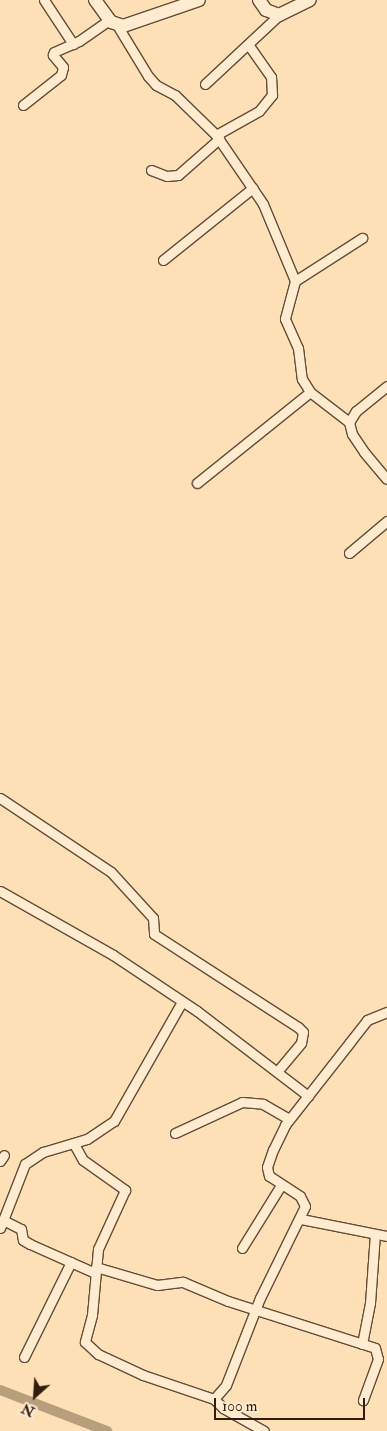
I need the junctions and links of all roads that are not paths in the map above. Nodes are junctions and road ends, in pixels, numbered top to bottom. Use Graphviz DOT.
graph roads {
  1 [pos="44,0"];
  2 [pos="95,0"];
  3 [pos="199,0"];
  4 [pos="259,0"];
  5 [pos="310,0"];
  6 [pos="279,15"];
  7 [pos="113,22"];
  8 [pos="74,44"];
  9 [pos="248,46"];
  10 [pos="205,84"];
  11 [pos="23,105"];
  12 [pos="218,137"];
  13 [pos="151,170"];
  14 [pos="253,188"];
  15 [pos="362,238"];
  16 [pos="163,260"];
  17 [pos="295,281"];
  18 [pos="387,386"];
  19 [pos="310,392"];
  20 [pos="349,422"];
  21 [pos="387,479"];
  22 [pos="197,483"];
  23 [pos="387,521"];
  24 [pos="349,553"];
  25 [pos="0,798"];
  26 [pos="0,892"];
  27 [pos="182,1002"];
  28 [pos="387,1012"];
  29 [pos="278,1070"];
  30 [pos="308,1096"];
  31 [pos="289,1119"];
  32 [pos="175,1133"];
  33 [pos="74,1144"];
  34 [pos="281,1185"];
  35 [pos="302,1219"];
  36 [pos="2,1224"];
  37 [pos="375,1234"];
  38 [pos="387,1236"];
  39 [pos="242,1248"];
  40 [pos="71,1262"];
  41 [pos="96,1270"];
  42 [pos="255,1309"];
  43 [pos="362,1344"];
  44 [pos="24,1356"];
  45 [pos="214,1399"];
  46 [pos="363,1400"];
  47 [pos="264,1431"];
  1 -- 8 [label="street"];
  2 -- 7 [label="street"];
  3 -- 7 [label="street"];
  4 -- 6 [label="street"];
  5 -- 6 [label="street"];
  6 -- 9 [label="street"];
  7 -- 8 [label="street"];
  7 -- 12 [label="street"];
  8 -- 11 [label="street"];
  9 -- 10 [label="street"];
  9 -- 12 [label="street"];
  12 -- 13 [label="street"];
  12 -- 14 [label="street"];
  14 -- 16 [label="street"];
  14 -- 17 [label="street"];
  15 -- 17 [label="street"];
  17 -- 19 [label="street"];
  18 -- 20 [label="street"];
  19 -- 20 [label="street"];
  19 -- 22 [label="street"];
  20 -- 21 [label="street"];
  23 -- 24 [label="street"];
  25 -- 29 [label="street"];
  26 -- 27 [label="street"];
  27 -- 29 [label="street"];
  27 -- 33 [label="street"];
  28 -- 30 [label="street"];
  29 -- 30 [label="street"];
  30 -- 31 [label="street"];
  31 -- 32 [label="street"];
  31 -- 34 [label="street"];
  33 -- 36 [label="street"];
  33 -- 41 [label="street"];
  34 -- 35 [label="street"];
  34 -- 39 [label="street"];
  35 -- 37 [label="street"];
  35 -- 42 [label="street"];
  36 -- 40 [label="street"];
  37 -- 38 [label="street"];
  37 -- 43 [label="street"];
  40 -- 41 [label="street"];
  40 -- 44 [label="street"];
  41 -- 42 [label="street"];
  41 -- 45 [label="street"];
  42 -- 43 [label="street"];
  42 -- 45 [label="street"];
  43 -- 46 [label="street"];
  45 -- 47 [label="street"];
}
